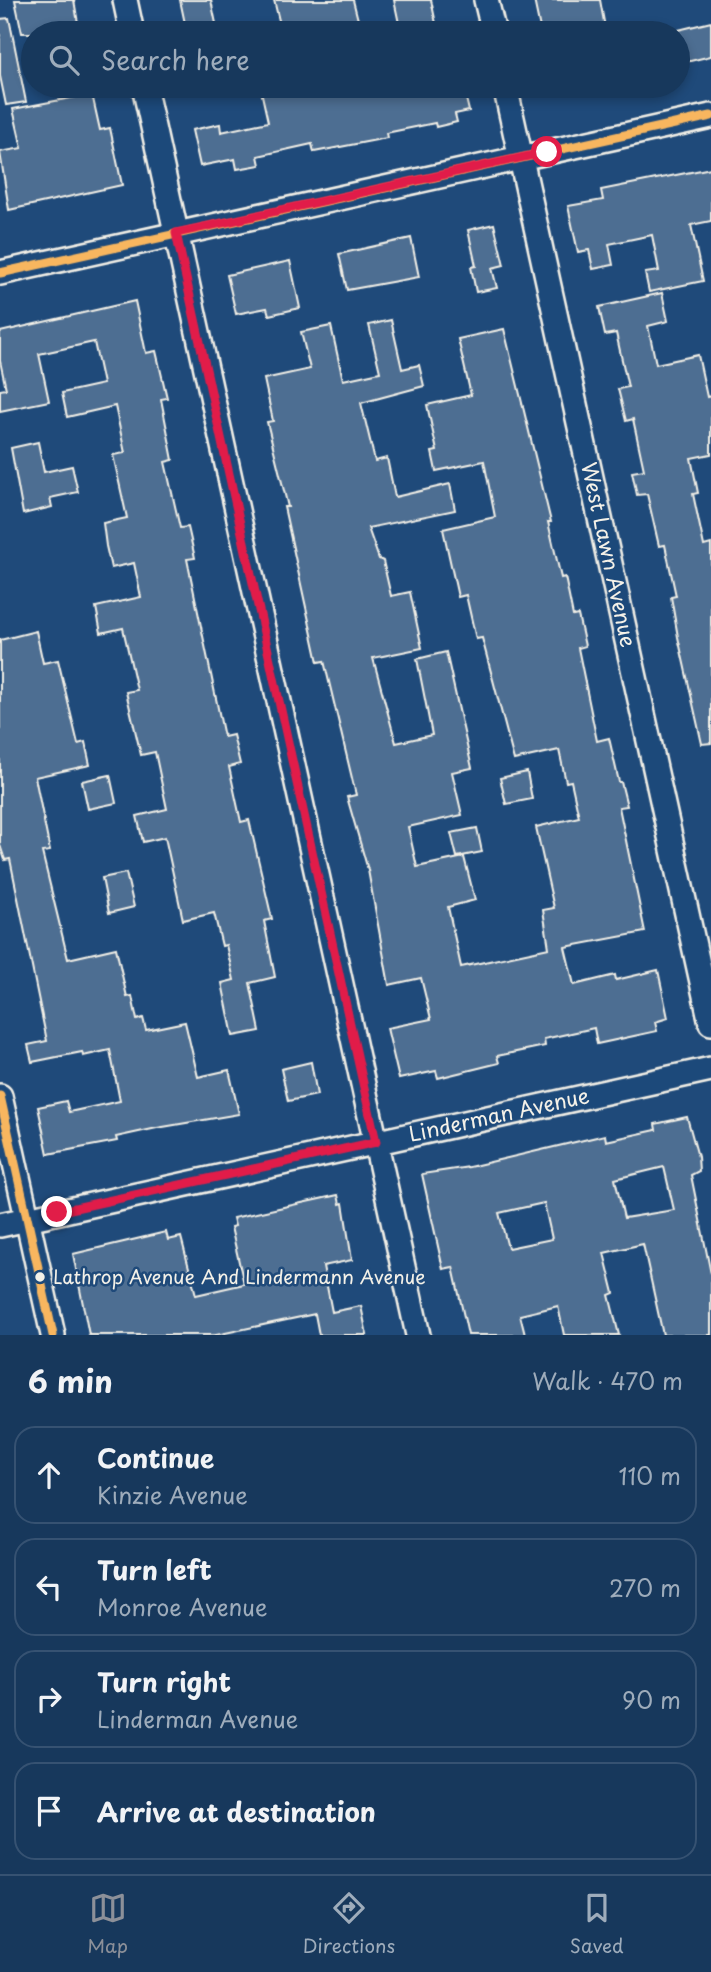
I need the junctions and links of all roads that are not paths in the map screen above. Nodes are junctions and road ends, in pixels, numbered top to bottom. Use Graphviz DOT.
graph roads {
  1 [pos="125,0"];
  2 [pos="486,0"];
  3 [pos="129,21"];
  4 [pos="491,21"];
  5 [pos="147,98"];
  6 [pos="508,98"];
  7 [pos="711,116"];
  8 [pos="521,158"];
  9 [pos="176,233"];
  10 [pos="0,272"];
  11 [pos="711,1023"];
  12 [pos="711,1069"];
  13 [pos="0,1096"];
  14 [pos="376,1142"];
  15 [pos="27,1219"];
  16 [pos="0,1225"];
  17 [pos="53,1335"];
  18 [pos="418,1335"];
  1 -- 3 [label="street"];
  2 -- 4 [label="street"];
  5 -- 9 [label="street"];
  6 -- 8 [label="street, West Lawn Avenue"];
  7 -- 8 [label="street"];
  8 -- 9 [label="street"];
  8 -- 11 [label="street, West Lawn Avenue"];
  9 -- 10 [label="street"];
  9 -- 14 [label="street"];
  12 -- 14 [label="street, Linderman Avenue"];
  13 -- 15 [label="street"];
  14 -- 15 [label="street, Linderman Avenue"];
  14 -- 18 [label="street"];
  15 -- 16 [label="street, Linderman Avenue"];
  15 -- 17 [label="street"];
}
